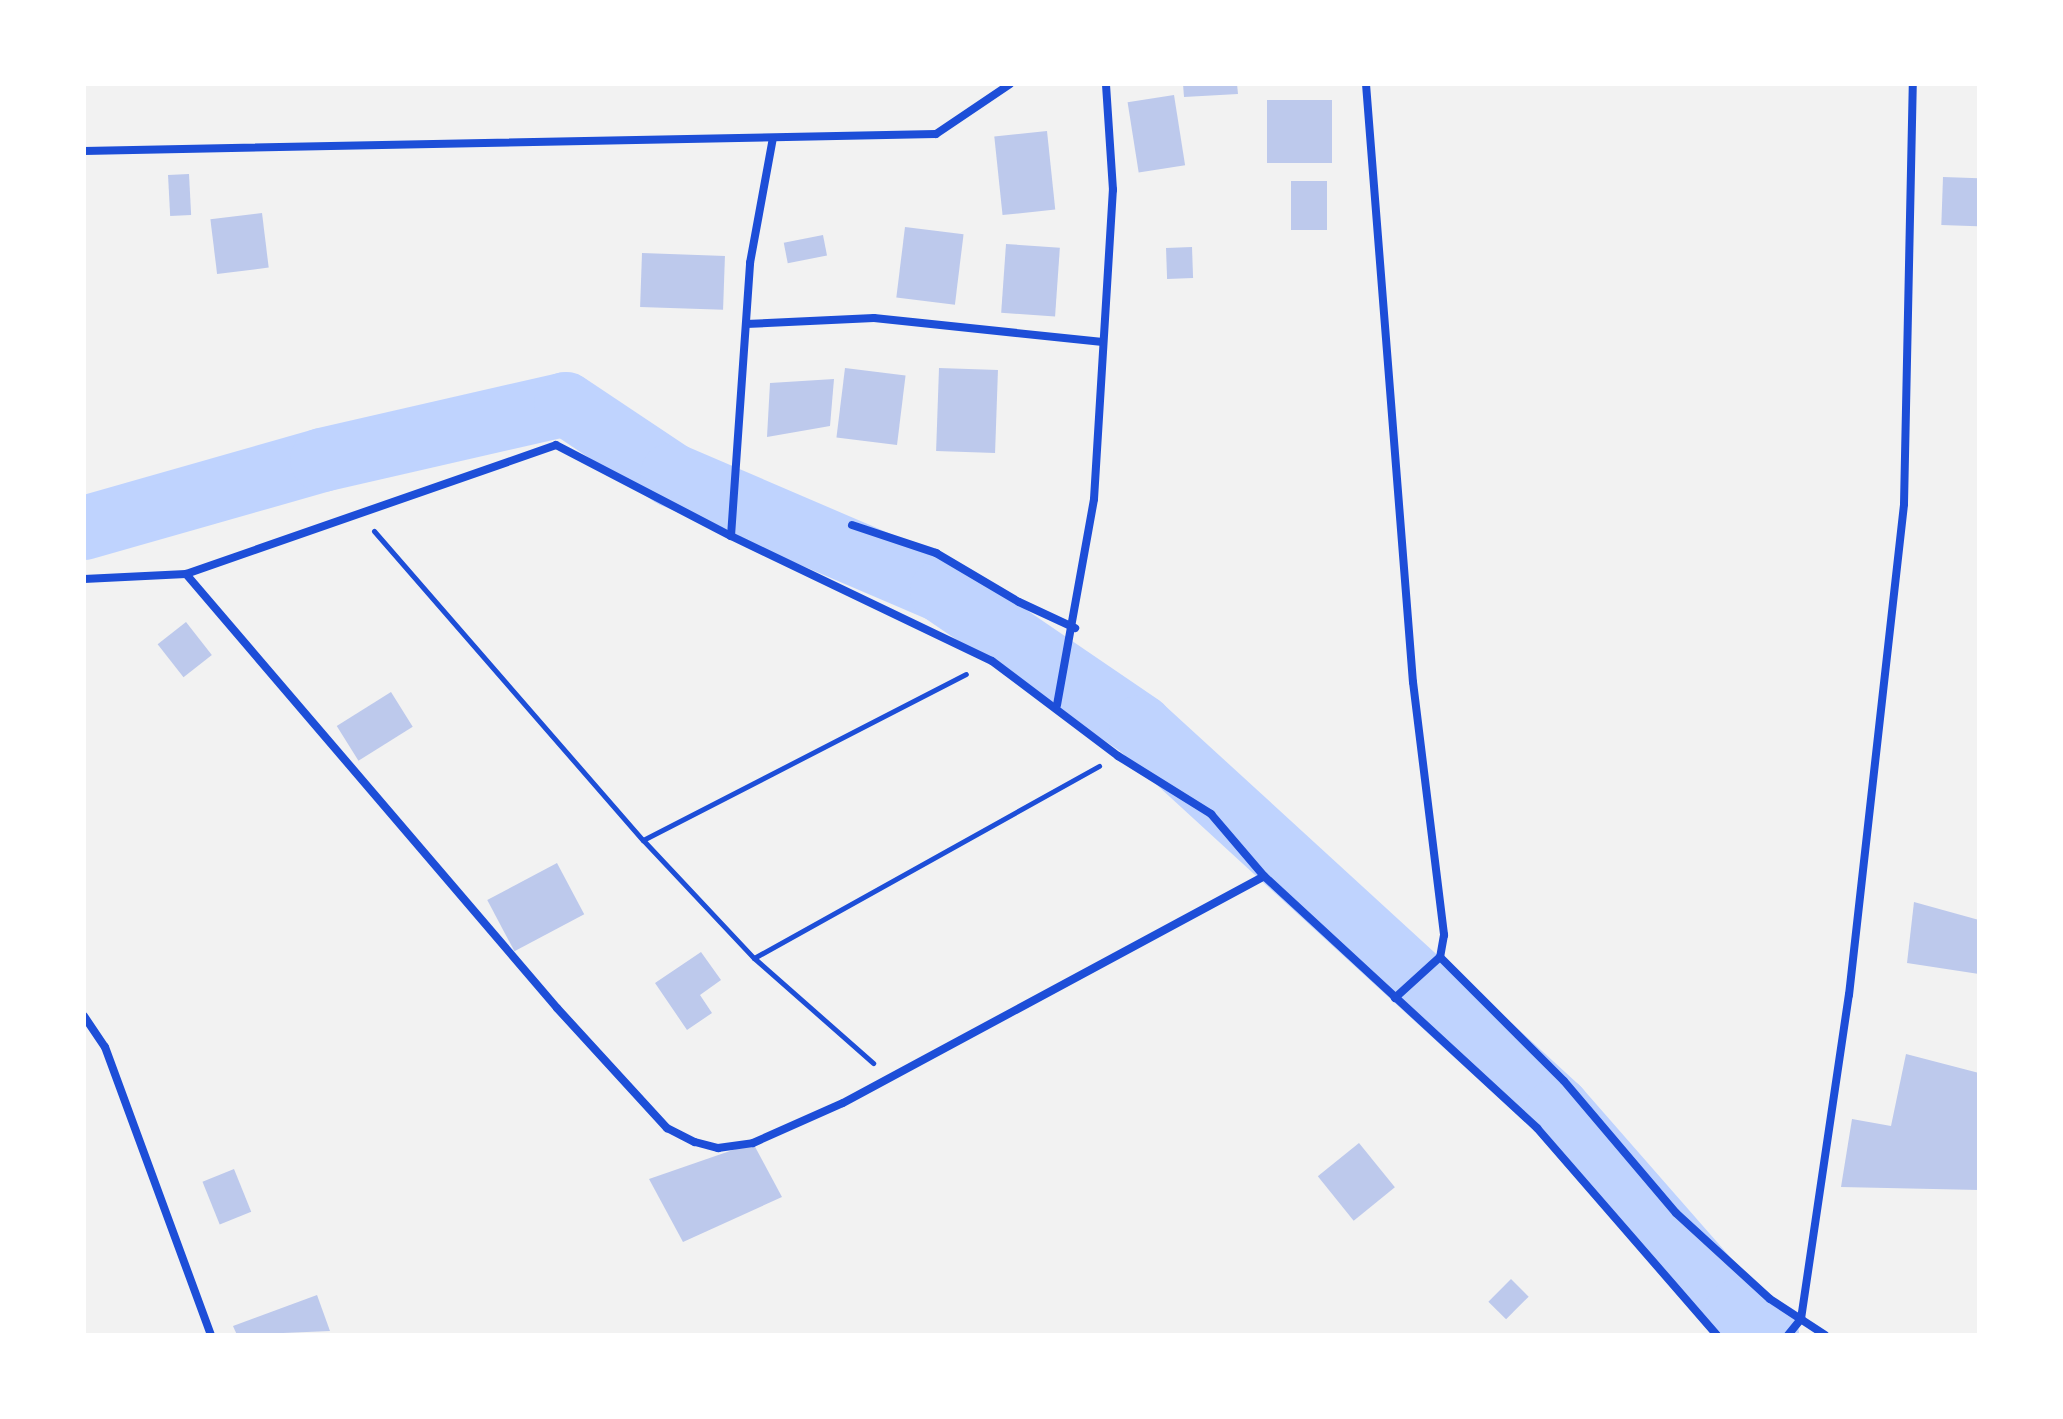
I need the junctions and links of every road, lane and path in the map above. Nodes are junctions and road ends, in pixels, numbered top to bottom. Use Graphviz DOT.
graph roads {
  1 [pos="1010,84"];
  2 [pos="1106,84"];
  3 [pos="1366,84"];
  4 [pos="1913,84"];
  5 [pos="773,138"];
  6 [pos="84,151"];
  7 [pos="746,324"];
  8 [pos="1103,342"];
  9 [pos="360,515"];
  10 [pos="852,525"];
  11 [pos="731,536"];
  12 [pos="186,574"];
  13 [pos="84,579"];
  14 [pos="1075,628"];
  15 [pos="992,661"];
  16 [pos="1057,705"];
  17 [pos="1118,756"];
  18 [pos="643,840"];
  19 [pos="1264,876"];
  20 [pos="1440,957"];
  21 [pos="754,958"];
  22 [pos="1395,998"];
  23 [pos="84,1016"];
  24 [pos="888,1076"];
  25 [pos="1801,1319"];
  26 [pos="211,1335"];
  27 [pos="1717,1335"];
  28 [pos="1788,1335"];
  29 [pos="1825,1335"];
  1 -- 5 [label="street"];
  2 -- 8 [label="street"];
  3 -- 20 [label="street"];
  4 -- 25 [label="street"];
  5 -- 6 [label="street"];
  5 -- 7 [label="street"];
  7 -- 8 [label="street"];
  7 -- 11 [label="street"];
  8 -- 14 [label="street"];
  9 -- 11 [label="street"];
  9 -- 12 [label="street"];
  9 -- 18 [label="path"];
  10 -- 14 [label="street"];
  11 -- 15 [label="street"];
  12 -- 13 [label="street"];
  12 -- 24 [label="street"];
  14 -- 16 [label="street"];
  15 -- 16 [label="street"];
  15 -- 18 [label="path"];
  16 -- 17 [label="street"];
  17 -- 19 [label="street"];
  17 -- 21 [label="path"];
  18 -- 21 [label="path"];
  19 -- 22 [label="street"];
  19 -- 24 [label="street"];
  20 -- 22 [label="street"];
  20 -- 25 [label="street"];
  21 -- 24 [label="path"];
  22 -- 27 [label="street"];
  23 -- 26 [label="street"];
  25 -- 28 [label="street"];
  25 -- 29 [label="street"];
}
